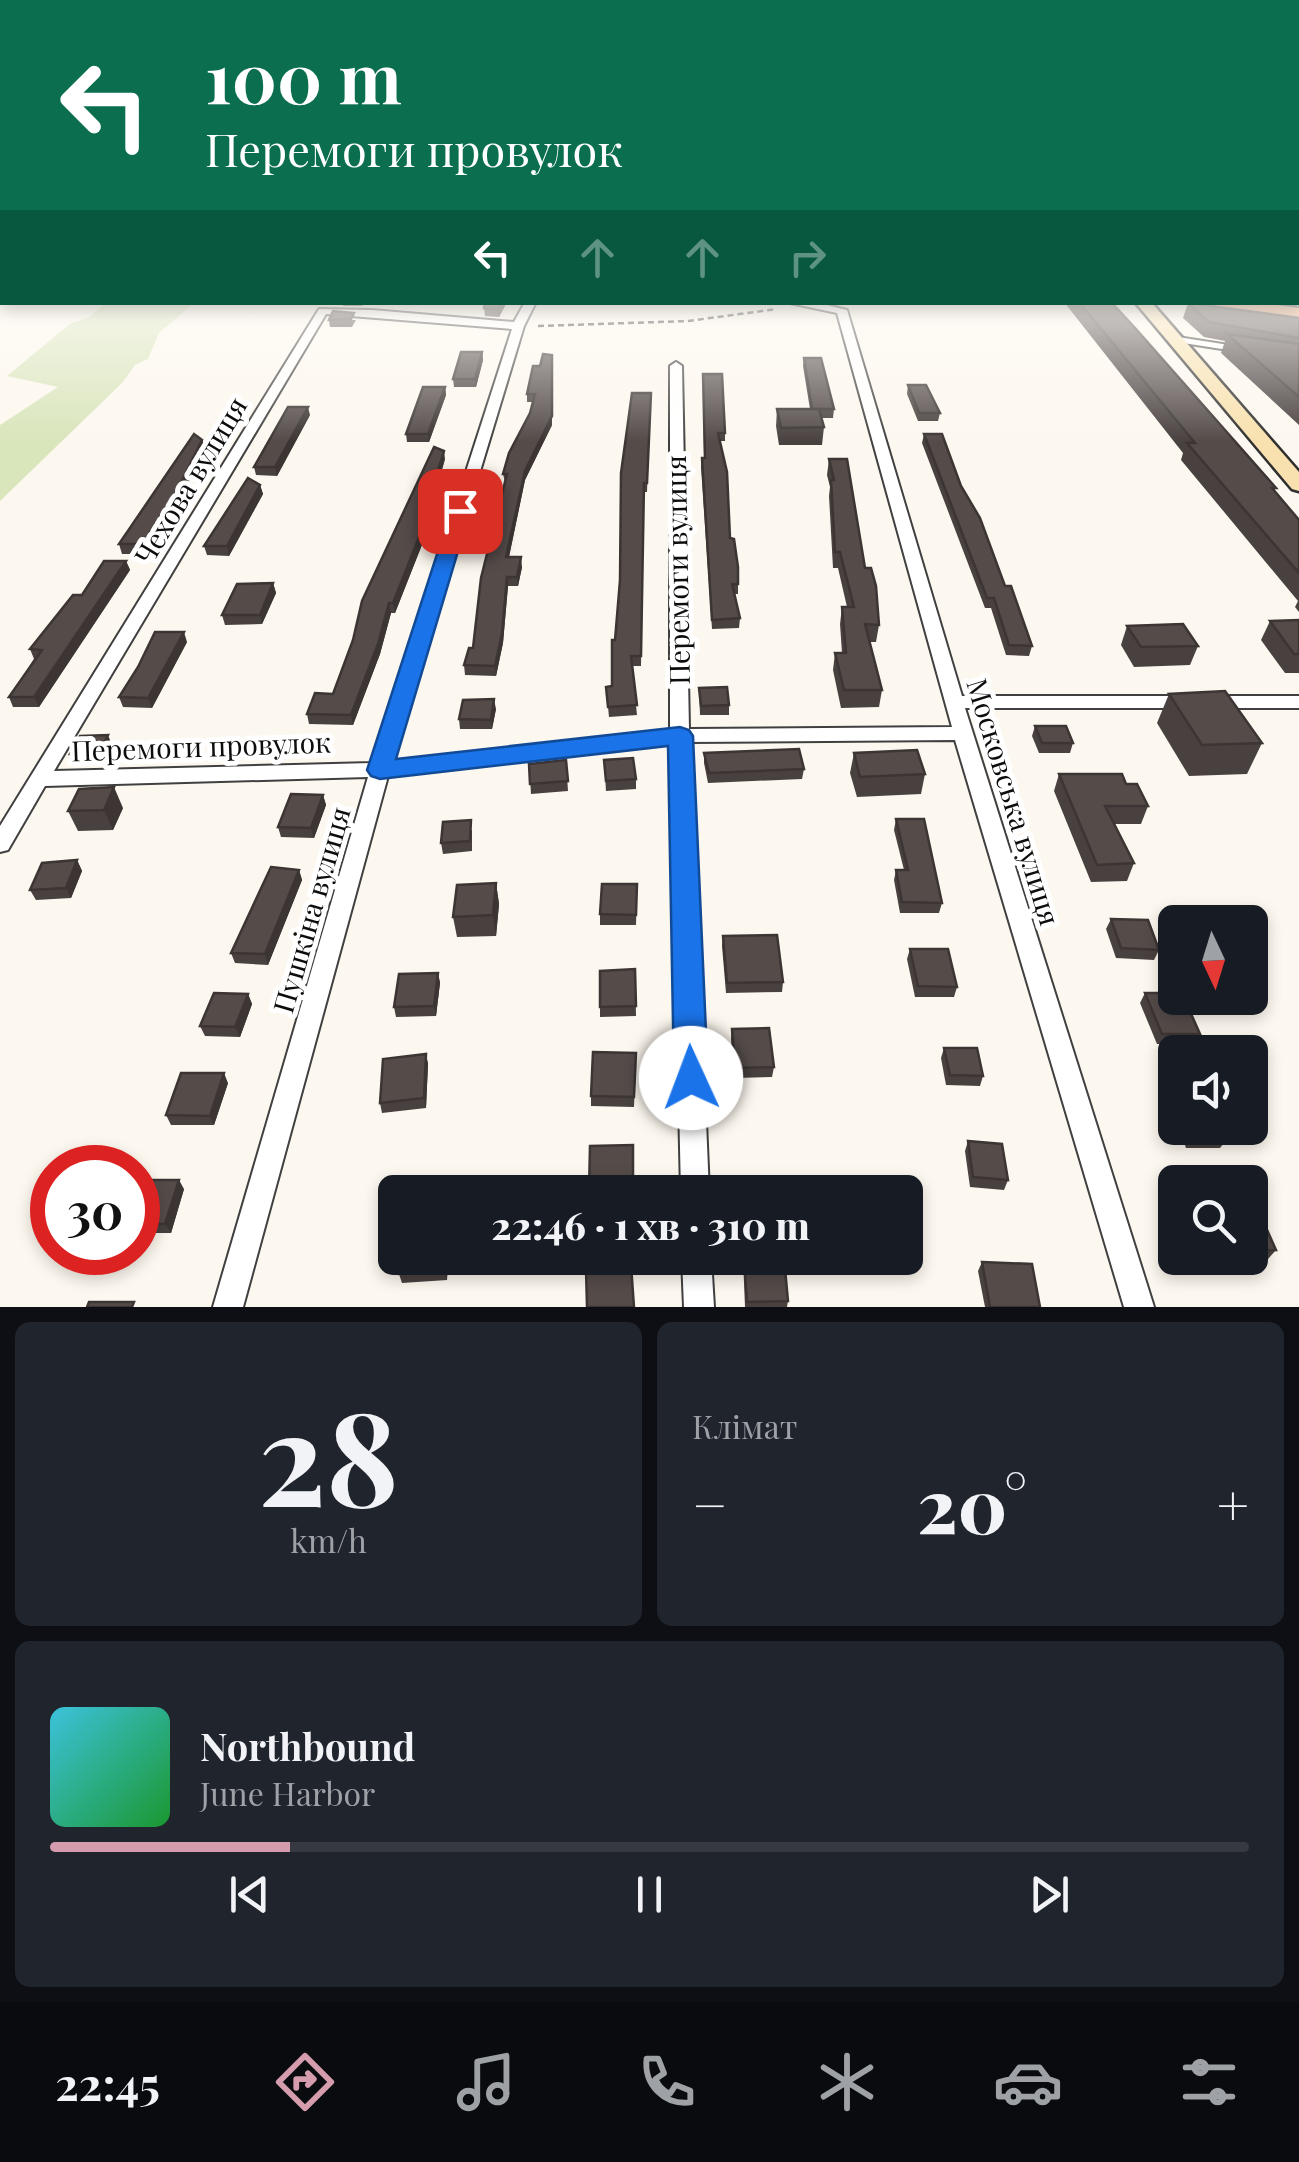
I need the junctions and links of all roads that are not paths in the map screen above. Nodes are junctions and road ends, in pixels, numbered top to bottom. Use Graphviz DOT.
graph roads {
  1 [pos="318,320"];
  2 [pos="426,320"];
  3 [pos="521,320"];
  4 [pos="845,320"];
  5 [pos="1158,320"];
  6 [pos="518,326"];
  7 [pos="1174,339"];
  8 [pos="1233,348"];
  9 [pos="676,366"];
  10 [pos="1299,485"];
  11 [pos="954,702"];
  12 [pos="1299,702"];
  13 [pos="963,733"];
  14 [pos="680,736"];
  15 [pos="380,770"];
  16 [pos="39,779"];
  17 [pos="0,844"];
  18 [pos="694,1175"];
  19 [pos="698,1275"];
  20 [pos="228,1307"];
  21 [pos="699,1307"];
  22 [pos="1139,1307"];
  1 -- 16 [label="street, Чехова вулиця"];
  2 -- 6 [label="street, Чехова вулиця"];
  3 -- 6 [label="street, Пушкіна вулиця"];
  4 -- 11 [label="street, Московська вулиця"];
  5 -- 7 [label="main road"];
  6 -- 15 [label="street, Пушкіна вулиця"];
  7 -- 8 [label="lane"];
  7 -- 10 [label="main road"];
  9 -- 14 [label="street, Перемоги вулиця"];
  11 -- 12 [label="street"];
  11 -- 13 [label="street, Московська вулиця"];
  13 -- 14 [label="street, Перемоги провулок"];
  13 -- 22 [label="street, Московська вулиця"];
  14 -- 15 [label="street, Перемоги провулок"];
  14 -- 18 [label="street, Перемоги вулиця"];
  15 -- 16 [label="street, Перемоги провулок"];
  15 -- 20 [label="street, Пушкіна вулиця"];
  16 -- 17 [label="street, Чехова вулиця"];
  19 -- 21 [label="street"];
}
